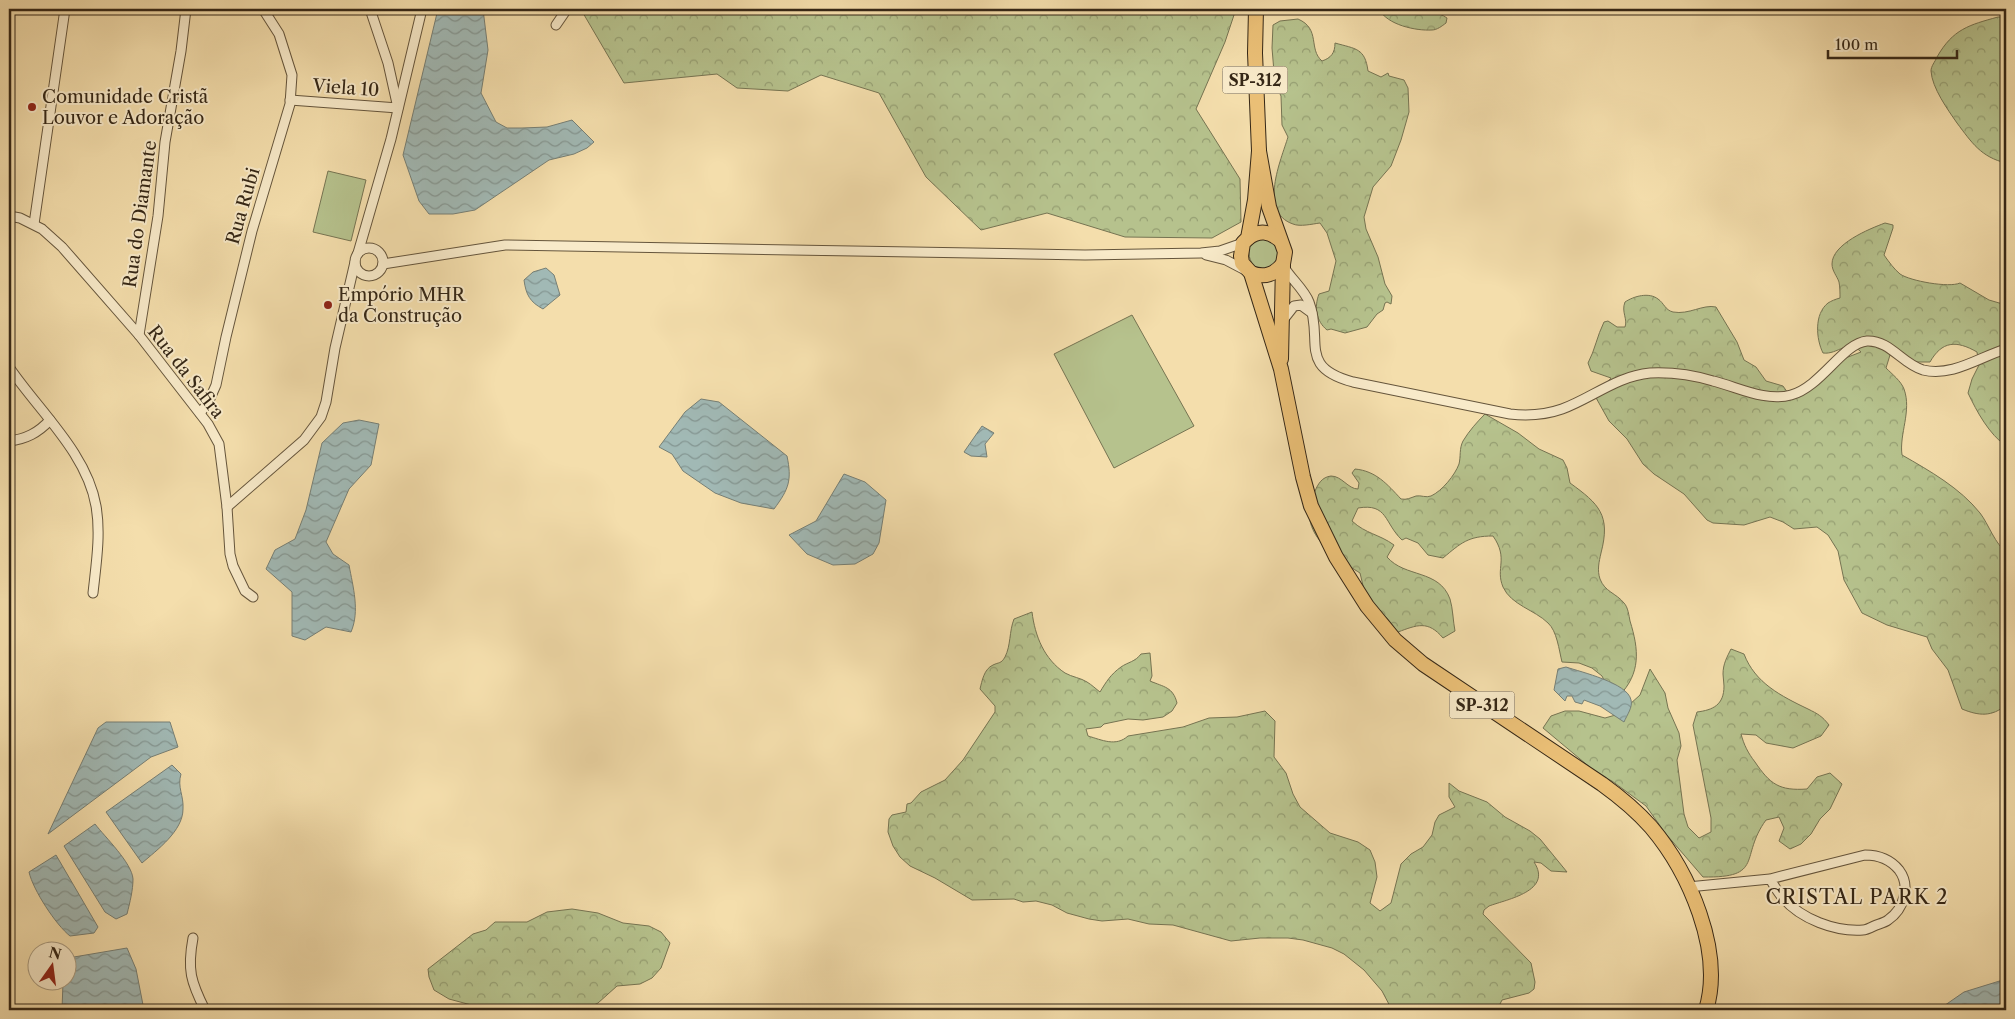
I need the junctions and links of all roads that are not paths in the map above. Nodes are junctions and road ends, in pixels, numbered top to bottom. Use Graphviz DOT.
graph roads {
  1 [pos="65,9"];
  2 [pos="186,9"];
  3 [pos="263,9"];
  4 [pos="370,9"];
  5 [pos="422,9"];
  6 [pos="567,9"];
  7 [pos="1256,9"];
  8 [pos="556,26"];
  9 [pos="290,100"];
  10 [pos="398,108"];
  11 [pos="1259,151"];
  12 [pos="9,216"];
  13 [pos="34,224"];
  14 [pos="364,230"];
  15 [pos="1246,240"];
  16 [pos="1280,240"];
  17 [pos="376,250"];
  18 [pos="1201,253"];
  19 [pos="356,257"];
  20 [pos="383,264"];
  21 [pos="1283,264"];
  22 [pos="360,273"];
  23 [pos="1251,273"];
  24 [pos="349,286"];
  25 [pos="1312,313"];
  26 [pos="1282,321"];
  27 [pos="139,335"];
  28 [pos="2006,349"];
  29 [pos="9,367"];
  30 [pos="1281,369"];
  31 [pos="200,413"];
  32 [pos="50,420"];
  33 [pos="9,441"];
  34 [pos="226,507"];
  35 [pos="93,594"];
  36 [pos="253,597"];
  37 [pos="1770,879"];
  38 [pos="1688,887"];
  39 [pos="193,938"];
  40 [pos="204,1010"];
  41 [pos="1706,1010"];
  1 -- 13 [label="street"];
  2 -- 27 [label="street, Rua do Diamante"];
  3 -- 9 [label="street, Rua Rubi"];
  4 -- 10 [label="street"];
  5 -- 10 [label="street"];
  6 -- 8 [label="street"];
  7 -- 11 [label="main road, SP-312"];
  9 -- 10 [label="street, Viela 10"];
  9 -- 31 [label="street, Rua Rubi"];
  10 -- 14 [label="street"];
  11 -- 15 [label="main road, SP-312"];
  11 -- 16 [label="main road, SP-312"];
  12 -- 13 [label="street, Rua da Safira"];
  13 -- 27 [label="street, Rua da Safira"];
  14 -- 17 [label="street"];
  14 -- 19 [label="street"];
  15 -- 16 [label="main road"];
  15 -- 18 [label="street"];
  15 -- 23 [label="main road, SP-312"];
  16 -- 21 [label="main road, SP-312"];
  17 -- 19 [label="street"];
  17 -- 20 [label="street"];
  18 -- 20 [label="street"];
  18 -- 23 [label="street"];
  19 -- 22 [label="street"];
  19 -- 24 [label="street"];
  20 -- 22 [label="street"];
  21 -- 23 [label="main road"];
  21 -- 25 [label="street"];
  21 -- 26 [label="main road, SP-312"];
  22 -- 24 [label="street"];
  23 -- 30 [label="main road, SP-312"];
  24 -- 34 [label="street"];
  25 -- 26 [label="street"];
  25 -- 28 [label="street"];
  26 -- 30 [label="main road, SP-312"];
  27 -- 31 [label="street, Rua da Safira"];
  29 -- 32 [label="street"];
  30 -- 38 [label="main road, SP-312"];
  31 -- 34 [label="street, Rua da Safira"];
  32 -- 33 [label="street"];
  32 -- 35 [label="street"];
  34 -- 36 [label="street, Rua da Safira"];
  37 -- 37 [label="street"];
  37 -- 38 [label="street"];
  38 -- 41 [label="main road, SP-312"];
  39 -- 40 [label="street"];
}
